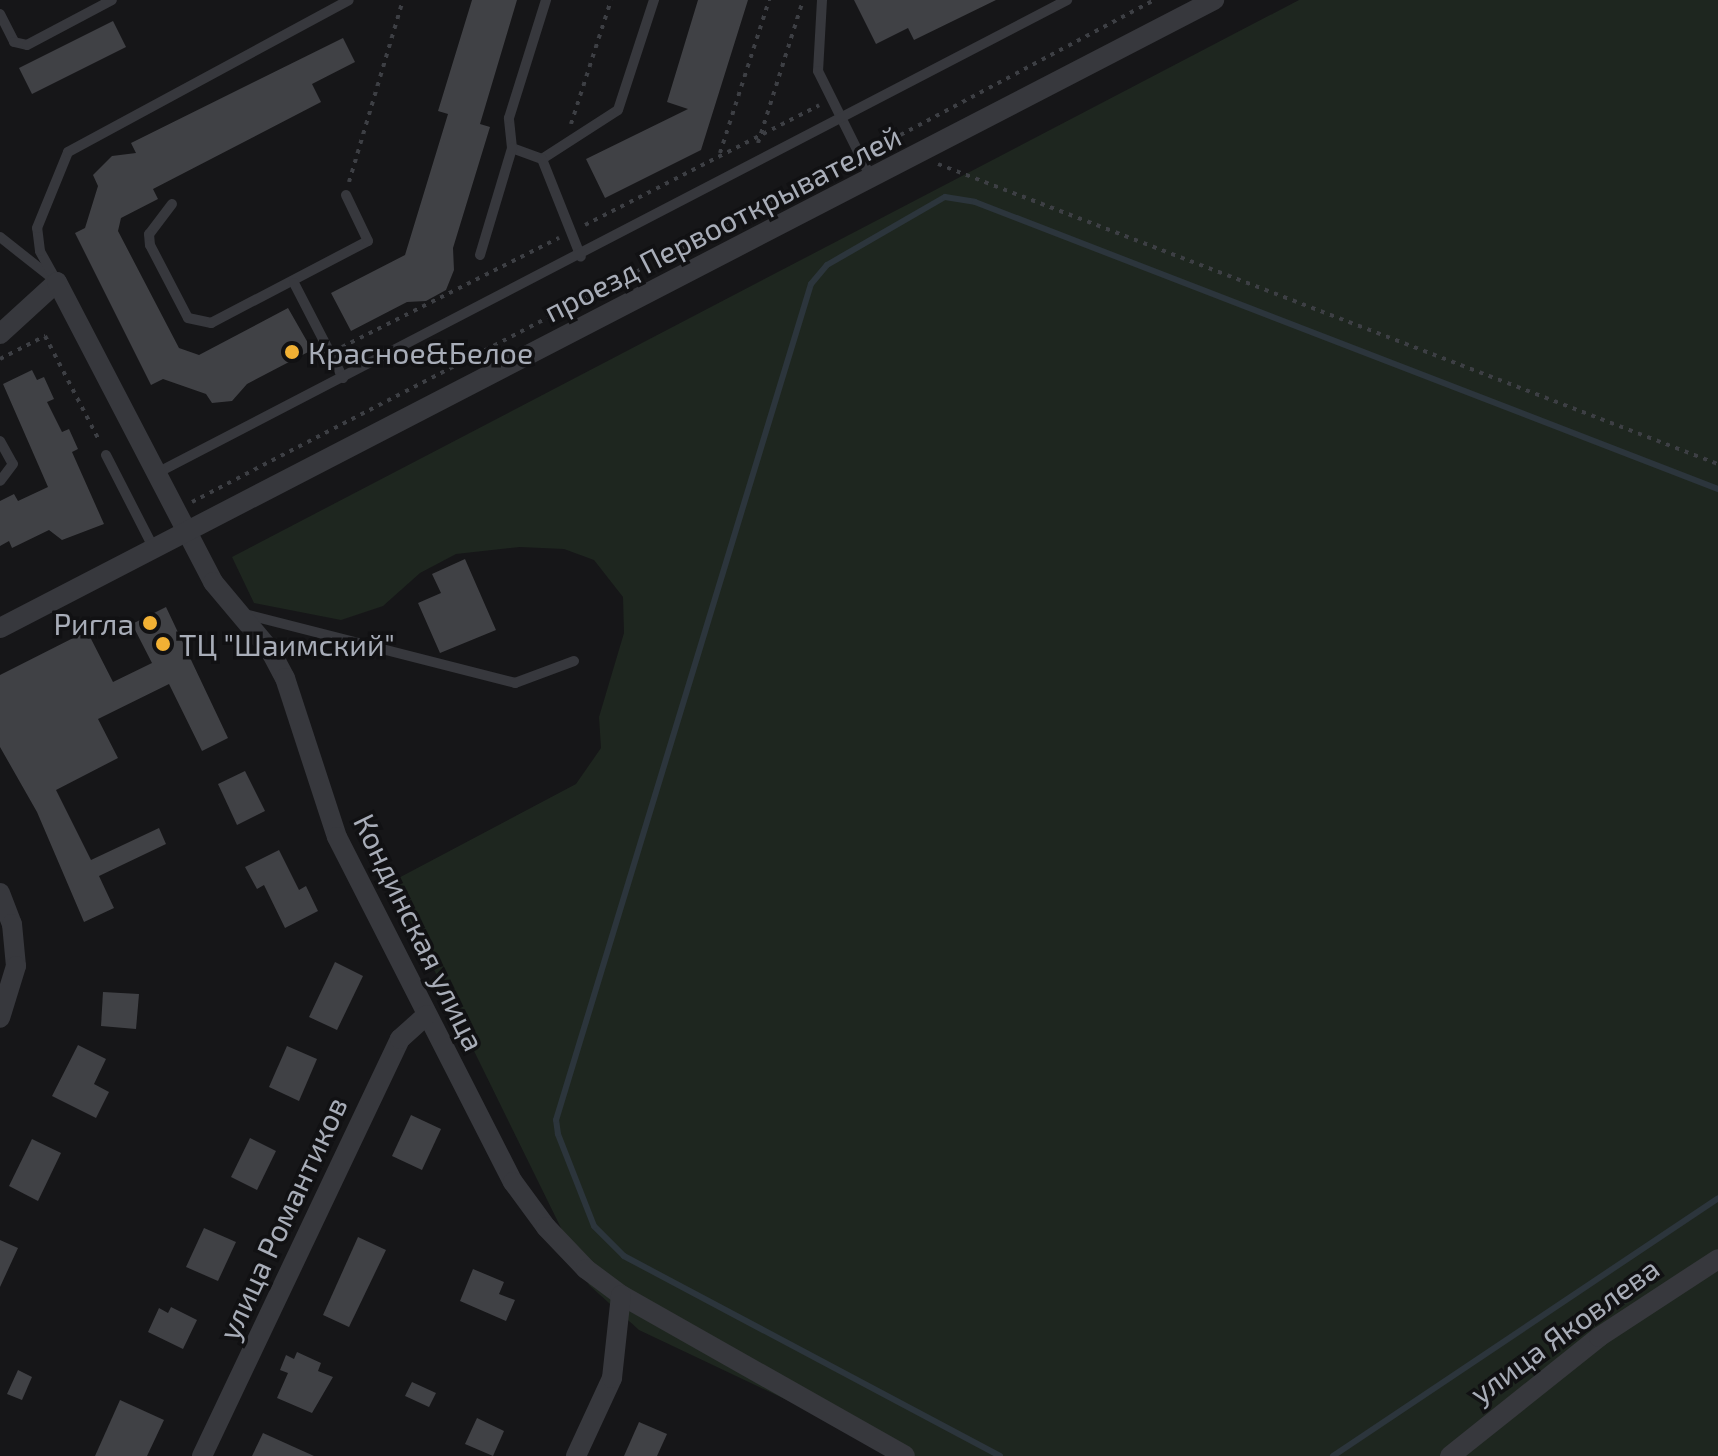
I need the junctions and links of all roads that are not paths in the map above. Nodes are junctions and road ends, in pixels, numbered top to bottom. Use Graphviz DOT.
graph roads {
  1 [pos="112,0"];
  2 [pos="349,0"];
  3 [pos="546,0"];
  4 [pos="654,0"];
  5 [pos="822,0"];
  6 [pos="1067,0"];
  7 [pos="1214,0"];
  8 [pos="0,14"];
  9 [pos="841,118"];
  10 [pos="512,148"];
  11 [pos="542,159"];
  12 [pos="872,179"];
  13 [pos="346,195"];
  14 [pos="172,204"];
  15 [pos="0,237"];
  16 [pos="40,251"];
  17 [pos="480,255"];
  18 [pos="28,256"];
  19 [pos="581,257"];
  20 [pos="57,282"];
  21 [pos="294,283"];
  22 [pos="0,334"];
  23 [pos="343,378"];
  24 [pos="0,441"];
  25 [pos="106,455"];
  26 [pos="155,474"];
  27 [pos="0,481"];
  28 [pos="187,535"];
  29 [pos="155,551"];
  30 [pos="239,613"];
  31 [pos="0,628"];
  32 [pos="574,661"];
  33 [pos="0,893"];
  34 [pos="427,1015"];
  35 [pos="0,1018"];
  36 [pos="1718,1259"];
  37 [pos="621,1295"];
  38 [pos="202,1456"];
  39 [pos="576,1456"];
  40 [pos="905,1456"];
  41 [pos="1450,1456"];
  1 -- 8 [label="lane"];
  2 -- 16 [label="lane"];
  3 -- 10 [label="lane"];
  4 -- 11 [label="lane"];
  5 -- 9 [label="lane"];
  6 -- 9 [label="lane"];
  7 -- 12 [label="street, проезд Первооткрывателей"];
  9 -- 12 [label="lane"];
  9 -- 19 [label="lane"];
  10 -- 11 [label="lane"];
  10 -- 17 [label="lane"];
  11 -- 19 [label="lane"];
  12 -- 28 [label="street, проезд Первооткрывателей"];
  13 -- 21 [label="lane"];
  14 -- 21 [label="lane"];
  15 -- 18 [label="lane"];
  16 -- 18 [label="lane"];
  16 -- 20 [label="lane"];
  18 -- 20 [label="lane"];
  19 -- 23 [label="lane"];
  20 -- 22 [label="street"];
  20 -- 26 [label="street, Кондинская улица"];
  21 -- 23 [label="lane"];
  23 -- 26 [label="lane"];
  24 -- 27 [label="lane"];
  25 -- 29 [label="lane"];
  26 -- 28 [label="street, Кондинская улица"];
  28 -- 29 [label="street, проезд Первооткрывателей"];
  28 -- 30 [label="street, Кондинская улица"];
  29 -- 31 [label="street, проезд Первооткрывателей"];
  30 -- 32 [label="lane"];
  30 -- 34 [label="street, Кондинская улица"];
  33 -- 35 [label="street"];
  34 -- 37 [label="street, Кондинская улица"];
  34 -- 38 [label="street, улица Романтиков"];
  36 -- 41 [label="street, улица Яковлева"];
  37 -- 39 [label="street"];
  37 -- 40 [label="street, Кондинская улица"];
}
